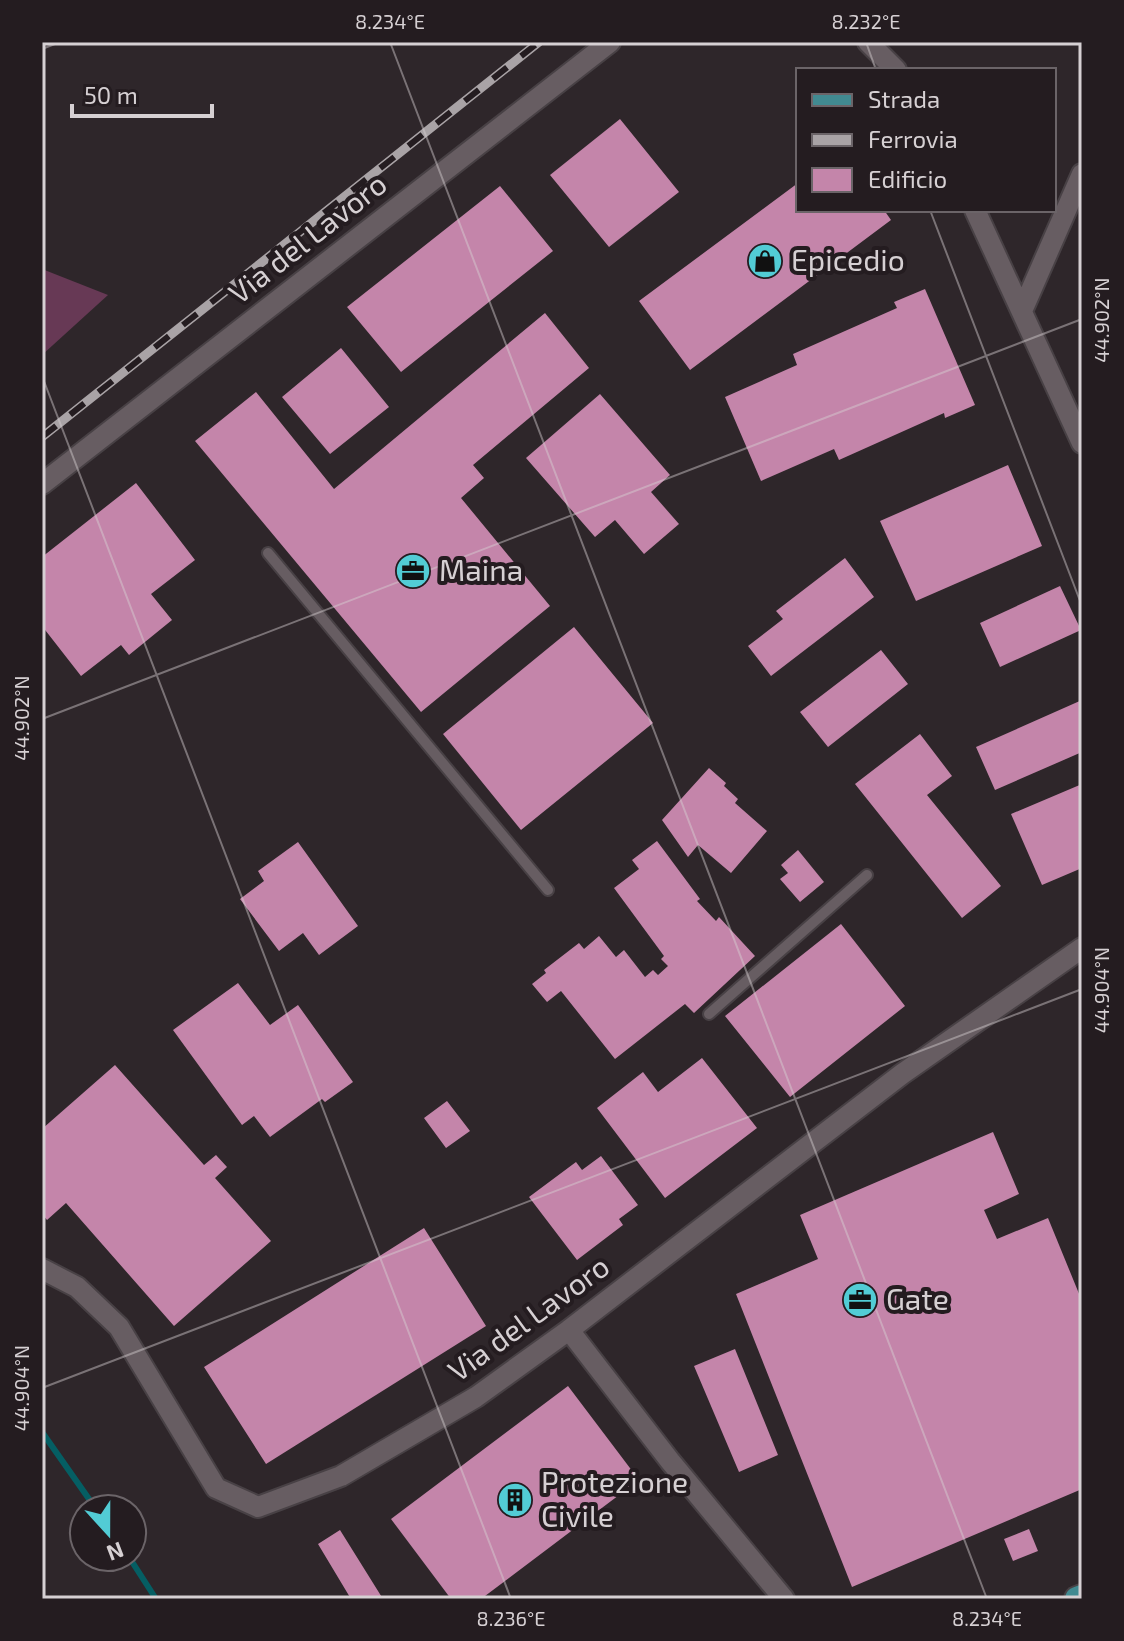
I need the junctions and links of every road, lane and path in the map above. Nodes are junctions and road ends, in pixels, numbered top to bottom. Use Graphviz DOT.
graph roads {
  1 [pos="610,42"];
  2 [pos="868,42"];
  3 [pos="894,68"];
  4 [pos="1082,174"];
  5 [pos="976,212"];
  6 [pos="1022,311"];
  7 [pos="1082,443"];
  8 [pos="42,484"];
  9 [pos="268,553"];
  10 [pos="867,875"];
  11 [pos="548,890"];
  12 [pos="1082,948"];
  13 [pos="709,1014"];
  14 [pos="42,1269"];
  15 [pos="569,1330"];
  16 [pos="784,1599"];
  1 -- 8 [label="street, Via del Lavoro"];
  2 -- 3 [label="street"];
  4 -- 6 [label="street"];
  5 -- 6 [label="street"];
  6 -- 7 [label="street"];
  9 -- 11 [label="lane"];
  10 -- 13 [label="lane"];
  12 -- 15 [label="street, Via del Lavoro"];
  14 -- 15 [label="street, Via del Lavoro"];
  15 -- 16 [label="street"];
}
